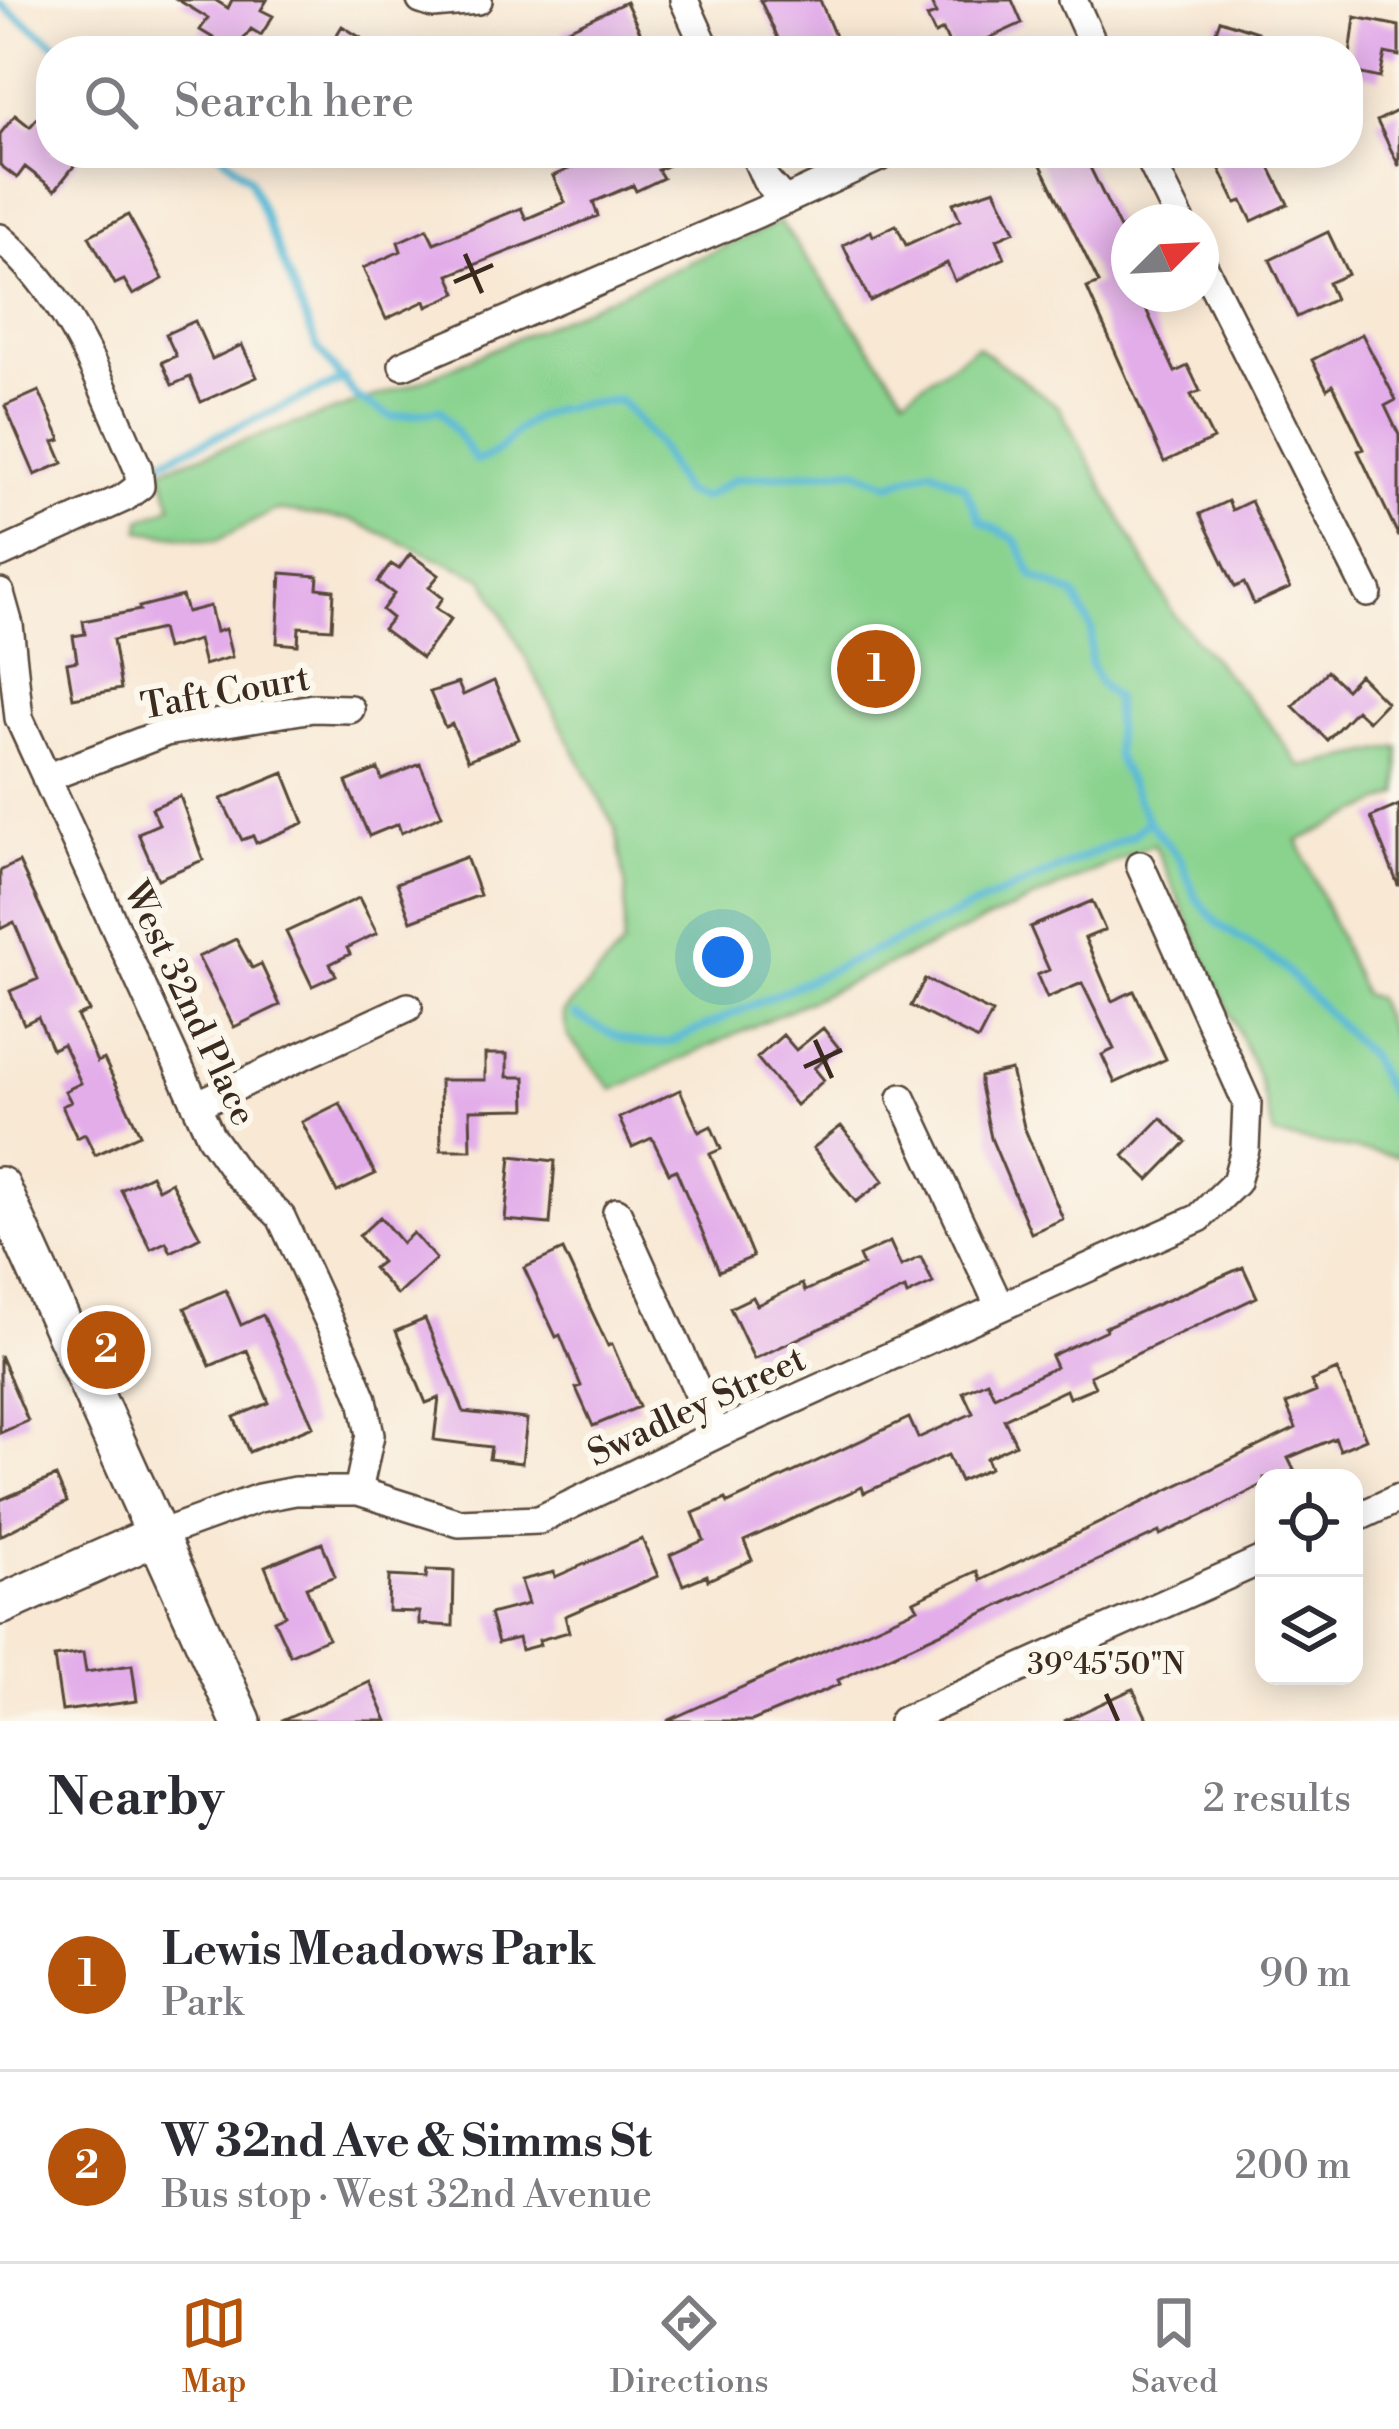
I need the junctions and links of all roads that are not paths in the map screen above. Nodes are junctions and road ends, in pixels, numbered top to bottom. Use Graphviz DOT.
graph roads {
  1 [pos="421,0"];
  2 [pos="478,0"];
  3 [pos="684,0"];
  4 [pos="1072,0"];
  5 [pos="700,36"];
  6 [pos="1089,36"];
  7 [pos="761,168"];
  8 [pos="856,168"];
  9 [pos="1154,168"];
  10 [pos="784,201"];
  11 [pos="1172,204"];
  12 [pos="0,238"];
  13 [pos="1219,297"];
  14 [pos="404,365"];
  15 [pos="0,554"];
  16 [pos="0,592"];
  17 [pos="1368,593"];
  18 [pos="350,709"];
  19 [pos="46,778"];
  20 [pos="1141,865"];
  21 [pos="408,1007"];
  22 [pos="902,1098"];
  23 [pos="196,1106"];
  24 [pos="0,1187"];
  25 [pos="617,1212"];
  26 [pos="999,1305"];
  27 [pos="717,1434"];
  28 [pos="358,1491"];
  29 [pos="1399,1498"];
  30 [pos="1363,1515"];
  31 [pos="157,1535"];
  32 [pos="1255,1563"];
  33 [pos="0,1605"];
  34 [pos="241,1721"];
  35 [pos="903,1721"];
  1 -- 2 [label="street"];
  3 -- 5 [label="street"];
  4 -- 6 [label="street"];
  7 -- 10 [label="street"];
  8 -- 10 [label="street"];
  9 -- 11 [label="street"];
  10 -- 14 [label="street"];
  12 -- 15 [label="street"];
  13 -- 17 [label="street"];
  16 -- 19 [label="street, West 32nd Place"];
  18 -- 19 [label="street, Taft Court"];
  19 -- 23 [label="street, West 32nd Place"];
  20 -- 26 [label="street, Swadley Street"];
  21 -- 23 [label="street"];
  22 -- 26 [label="street"];
  23 -- 28 [label="street, West 32nd Place"];
  24 -- 31 [label="street"];
  25 -- 27 [label="street"];
  26 -- 27 [label="street, Swadley Street"];
  27 -- 28 [label="street, Swadley Street"];
  28 -- 31 [label="street, Swadley Street"];
  29 -- 30 [label="street"];
  31 -- 33 [label="street"];
  31 -- 34 [label="street"];
  32 -- 35 [label="street"];
}
